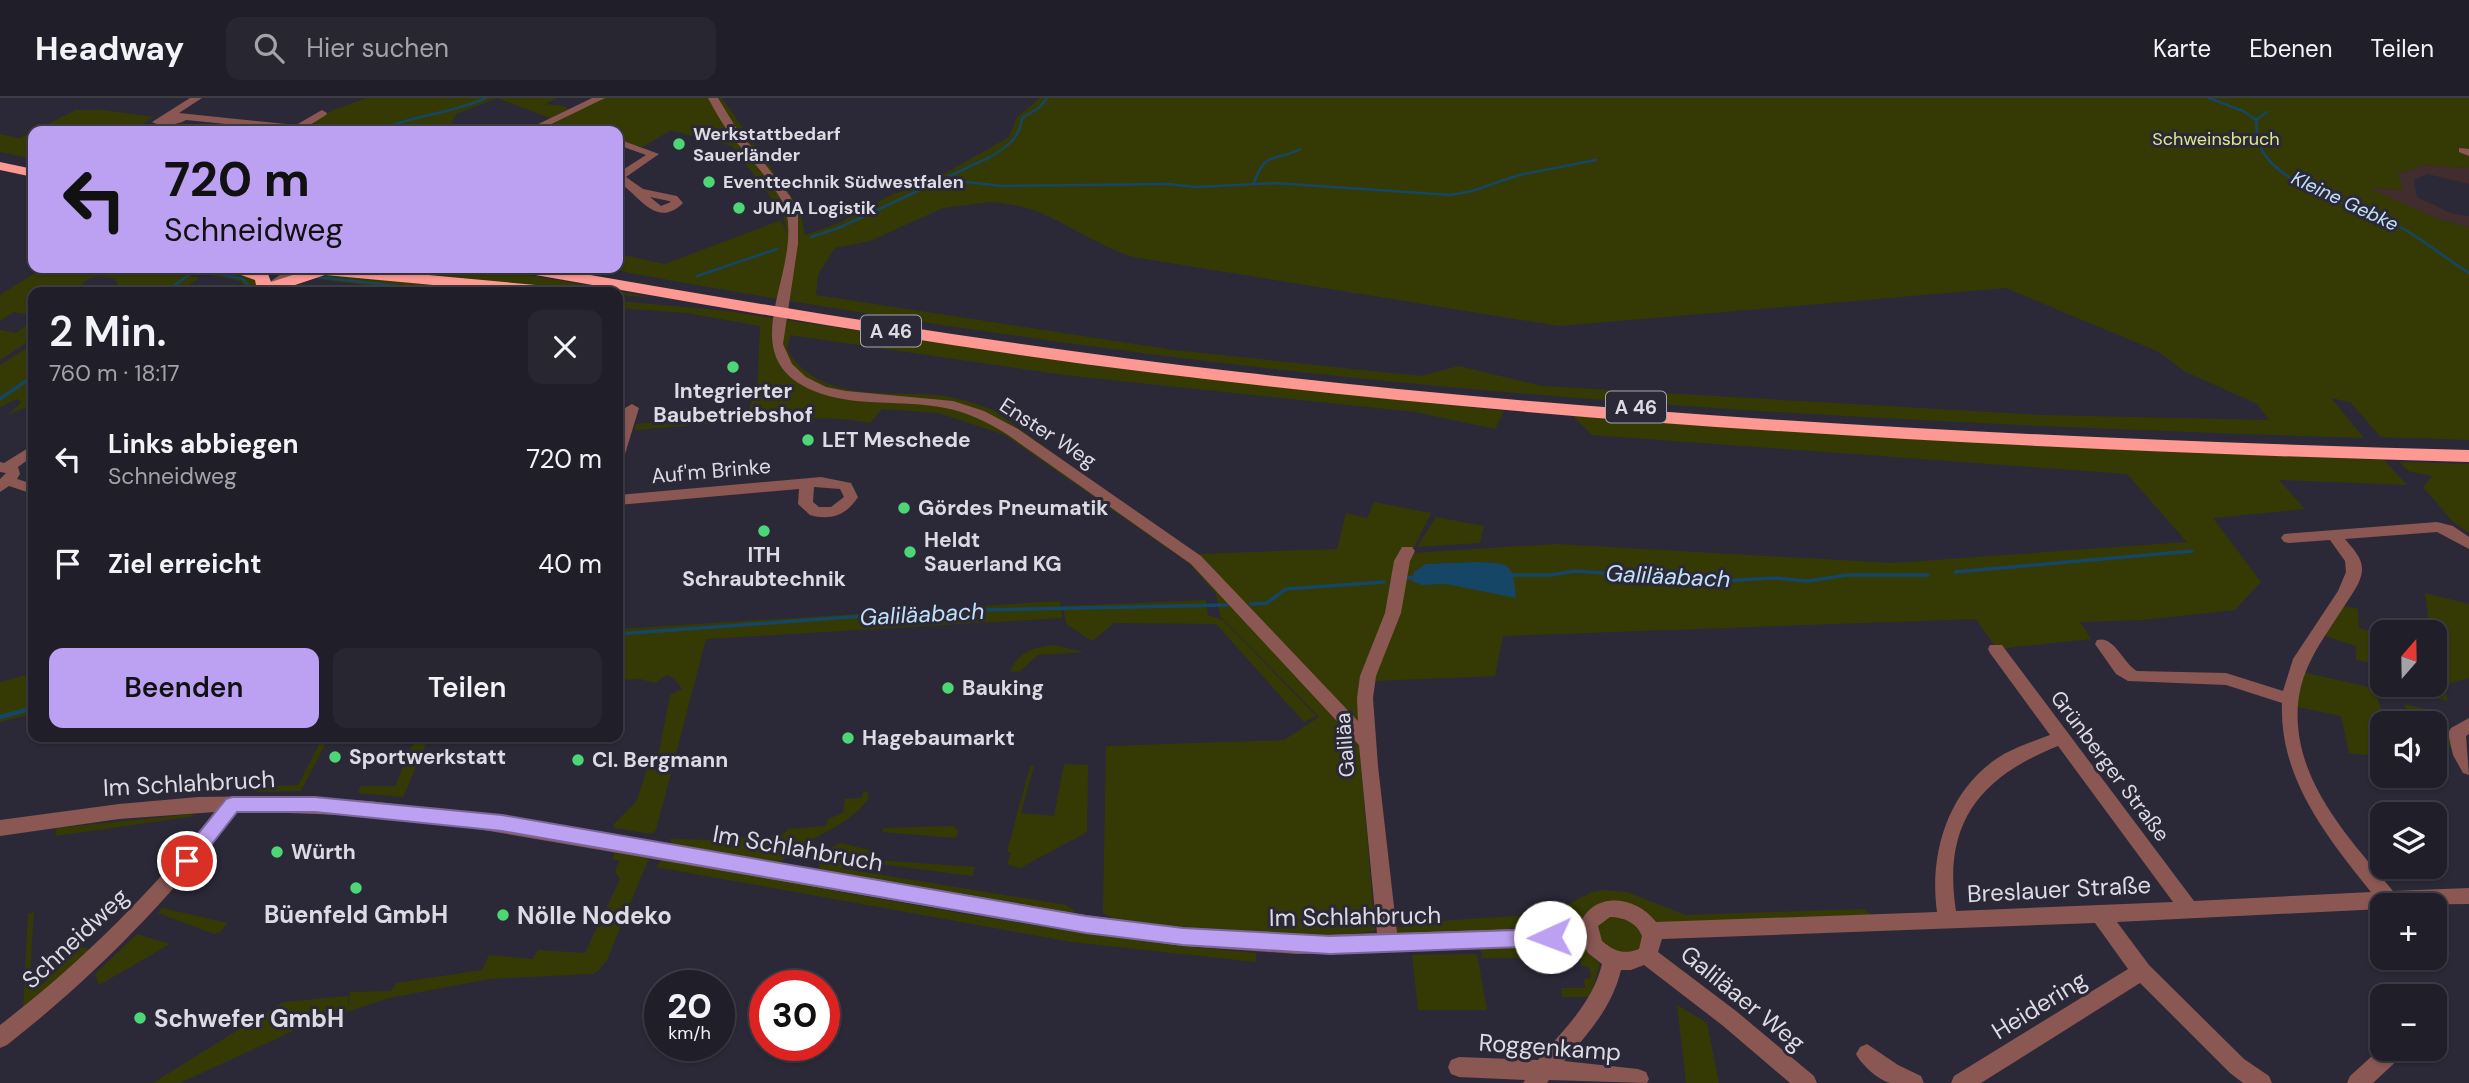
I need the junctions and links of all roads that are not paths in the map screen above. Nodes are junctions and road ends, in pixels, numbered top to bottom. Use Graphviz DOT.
graph roads {
  1 [pos="197,98"];
  2 [pos="600,98"];
  3 [pos="713,98"];
  4 [pos="322,113"];
  5 [pos="276,126"];
  6 [pos="301,126"];
  7 [pos="540,126"];
  8 [pos="623,144"];
  9 [pos="0,159"];
  10 [pos="28,164"];
  11 [pos="0,166"];
  12 [pos="28,172"];
  13 [pos="623,175"];
  14 [pos="623,182"];
  15 [pos="638,192"];
  16 [pos="243,273"];
  17 [pos="285,273"];
  18 [pos="308,273"];
  19 [pos="359,273"];
  20 [pos="555,273"];
  21 [pos="593,273"];
  22 [pos="611,273"];
  23 [pos="648,283"];
  24 [pos="261,287"];
  25 [pos="506,287"];
  26 [pos="623,298"];
  27 [pos="762,307"];
  28 [pos="807,314"];
  29 [pos="632,408"];
  30 [pos="623,438"];
  31 [pos="2469,447"];
  32 [pos="28,453"];
  33 [pos="2469,457"];
  34 [pos="4,475"];
  35 [pos="807,484"];
  36 [pos="28,486"];
  37 [pos="623,500"];
  38 [pos="2334,535"];
  39 [pos="2289,538"];
  40 [pos="2469,544"];
  41 [pos="1407,551"];
  42 [pos="2103,644"];
  43 [pos="1996,649"];
  44 [pos="2288,699"];
  45 [pos="2469,725"];
  46 [pos="2061,738"];
  47 [pos="1367,742"];
  48 [pos="2469,768"];
  49 [pos="232,804"];
  50 [pos="0,828"];
  51 [pos="2383,893"];
  52 [pos="2469,896"];
  53 [pos="2447,897"];
  54 [pos="2370,902"];
  55 [pos="2189,909"];
  56 [pos="2100,915"];
  57 [pos="1948,921"];
  58 [pos="1651,931"];
  59 [pos="1589,935"];
  60 [pos="1388,943"];
  61 [pos="1646,955"];
  62 [pos="1613,960"];
  63 [pos="2142,971"];
  64 [pos="0,1038"];
  65 [pos="1867,1054"];
  66 [pos="2382,1061"];
  67 [pos="1459,1067"];
  68 [pos="1538,1077"];
  69 [pos="1638,1079"];
  70 [pos="1806,1083"];
  71 [pos="1913,1083"];
  72 [pos="1962,1083"];
  73 [pos="2261,1083"];
  74 [pos="2358,1083"];
  1 -- 5 [label="street"];
  2 -- 7 [label="street"];
  3 -- 47 [label="street, Enster Weg"];
  4 -- 6 [label="street"];
  8 -- 13 [label="street"];
  9 -- 10 [label="highway"];
  11 -- 12 [label="highway"];
  14 -- 15 [label="street"];
  16 -- 24 [label="highway"];
  17 -- 24 [label="highway"];
  18 -- 24 [label="highway"];
  19 -- 25 [label="highway"];
  20 -- 27 [label="highway, A 46"];
  21 -- 23 [label="highway, A 46"];
  22 -- 23 [label="highway"];
  23 -- 27 [label="highway, A 46"];
  26 -- 27 [label="highway"];
  27 -- 28 [label="highway, A 46"];
  28 -- 31 [label="highway, A 46"];
  28 -- 33 [label="highway, A 46"];
  29 -- 30 [label="street"];
  32 -- 34 [label="street"];
  34 -- 36 [label="street"];
  35 -- 37 [label="street, Auf'm Brinke"];
  38 -- 39 [label="street"];
  38 -- 40 [label="street"];
  38 -- 44 [label="street"];
  41 -- 47 [label="street, Galiläa"];
  42 -- 44 [label="street"];
  43 -- 46 [label="street, Grünberger Straße"];
  44 -- 51 [label="street"];
  45 -- 48 [label="street"];
  46 -- 55 [label="street, Grünberger Straße"];
  46 -- 57 [label="street"];
  47 -- 60 [label="street, Galiläa"];
  49 -- 50 [label="street, Im Schlahbruch"];
  49 -- 60 [label="street, Im Schlahbruch"];
  49 -- 64 [label="street, Schneidweg"];
  52 -- 53 [label="street, Breslauer Straße"];
  54 -- 55 [label="street, Breslauer Straße"];
  55 -- 56 [label="street, Breslauer Straße"];
  56 -- 57 [label="street, Breslauer Straße"];
  56 -- 63 [label="street"];
  57 -- 58 [label="street, Breslauer Straße"];
  58 -- 59 [label="street"];
  58 -- 61 [label="street"];
  59 -- 60 [label="street, Im Schlahbruch"];
  59 -- 62 [label="street"];
  61 -- 62 [label="street"];
  61 -- 70 [label="street, Galiläaer Weg"];
  62 -- 68 [label="street"];
  63 -- 72 [label="street, Heidering"];
  63 -- 73 [label="street"];
  65 -- 71 [label="street"];
  66 -- 74 [label="street"];
  67 -- 68 [label="street, Roggenkamp"];
  68 -- 69 [label="street, Roggenkamp"];
}
